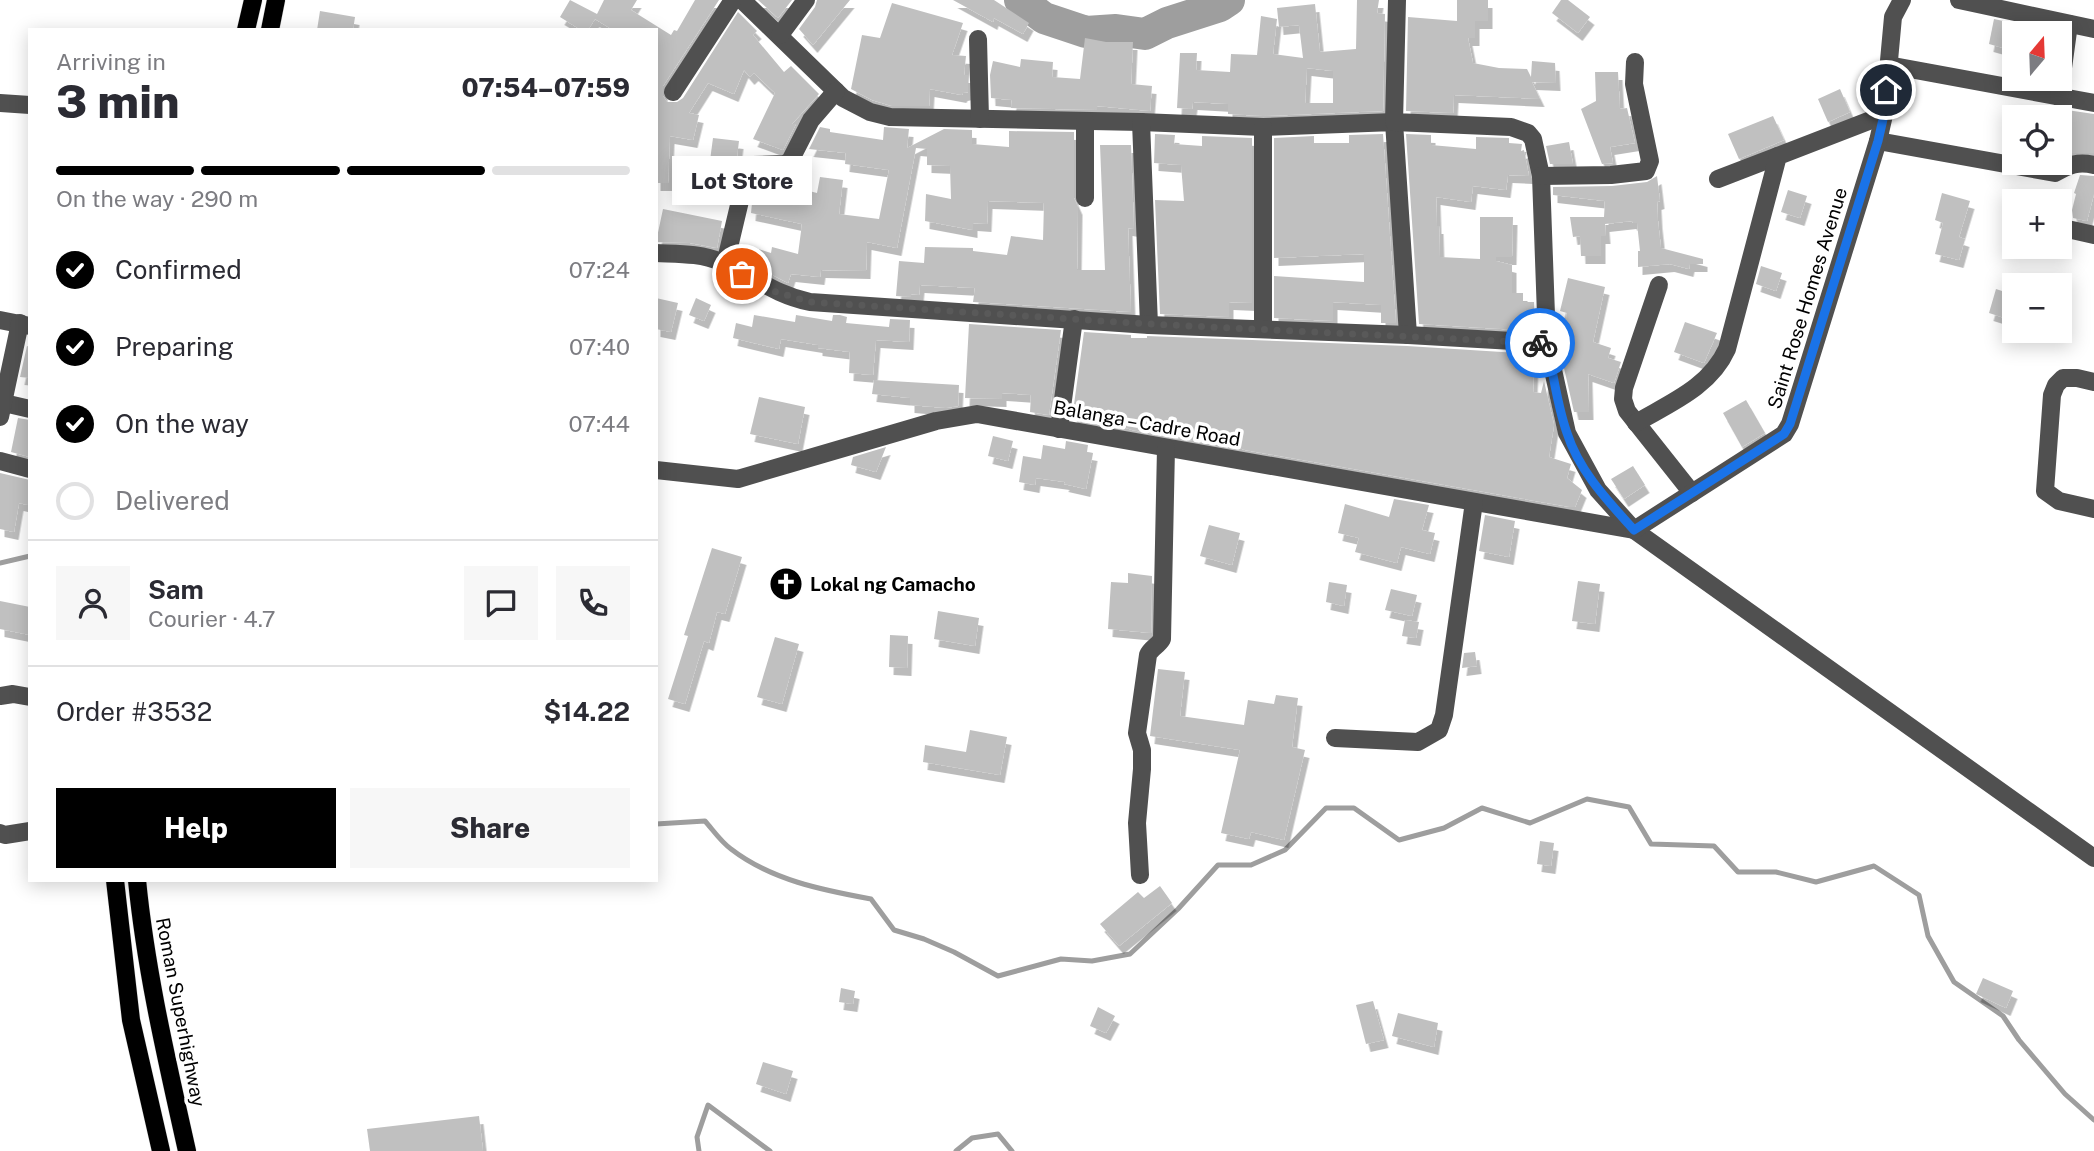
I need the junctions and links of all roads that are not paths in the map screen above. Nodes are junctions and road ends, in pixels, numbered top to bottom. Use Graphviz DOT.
graph roads {
  1 [pos="253,0"];
  2 [pos="276,0"];
  3 [pos="733,0"];
  4 [pos="742,0"];
  5 [pos="806,0"];
  6 [pos="1397,0"];
  7 [pos="1902,0"];
  8 [pos="1959,0"];
  9 [pos="2026,7"];
  10 [pos="2061,21"];
  11 [pos="2072,25"];
  12 [pos="246,28"];
  13 [pos="270,28"];
  14 [pos="2094,29"];
  15 [pos="780,35"];
  16 [pos="978,39"];
  17 [pos="1635,62"];
  18 [pos="1888,65"];
  19 [pos="836,91"];
  20 [pos="2060,91"];
  21 [pos="673,92"];
  22 [pos="2059,97"];
  23 [pos="0,103"];
  24 [pos="2094,103"];
  25 [pos="28,105"];
  26 [pos="1884,115"];
  27 [pos="981,119"];
  28 [pos="1085,121"];
  29 [pos="1141,122"];
  30 [pos="1394,122"];
  31 [pos="1263,127"];
  32 [pos="1878,141"];
  33 [pos="1778,156"];
  34 [pos="2002,163"];
  35 [pos="2094,165"];
  36 [pos="2072,166"];
  37 [pos="1541,176"];
  38 [pos="1718,179"];
  39 [pos="1085,198"];
  40 [pos="2072,230"];
  41 [pos="2094,235"];
  42 [pos="658,253"];
  43 [pos="725,264"];
  44 [pos="1659,285"];
  45 [pos="1074,319"];
  46 [pos="0,320"];
  47 [pos="1149,324"];
  48 [pos="25,325"];
  49 [pos="1263,329"];
  50 [pos="1408,335"];
  51 [pos="1547,343"];
  52 [pos="2094,382"];
  53 [pos="28,409"];
  54 [pos="1,412"];
  55 [pos="1636,423"];
  56 [pos="1059,429"];
  57 [pos="1167,448"];
  58 [pos="0,461"];
  59 [pos="28,468"];
  60 [pos="658,470"];
  61 [pos="1692,493"];
  62 [pos="1474,502"];
  63 [pos="2094,509"];
  64 [pos="1634,530"];
  65 [pos="0,696"];
  66 [pos="28,697"];
  67 [pos="1335,738"];
  68 [pos="28,831"];
  69 [pos="0,833"];
  70 [pos="2094,858"];
  71 [pos="1140,875"];
  72 [pos="115,882"];
  73 [pos="137,882"];
  74 [pos="161,1151"];
  75 [pos="187,1151"];
  1 -- 12 [label="main road"];
  2 -- 13 [label="main road"];
  3 -- 21 [label="street"];
  4 -- 15 [label="street"];
  5 -- 15 [label="street"];
  6 -- 30 [label="street"];
  7 -- 18 [label="street, Saint Rose Homes Avenue"];
  8 -- 9 [label="street"];
  9 -- 10 [label="street"];
  11 -- 14 [label="street"];
  15 -- 19 [label="street"];
  16 -- 27 [label="street"];
  17 -- 37 [label="street"];
  18 -- 22 [label="street"];
  18 -- 26 [label="street, Saint Rose Homes Avenue"];
  19 -- 27 [label="street"];
  19 -- 43 [label="street"];
  20 -- 22 [label="street"];
  22 -- 24 [label="street"];
  23 -- 25 [label="street"];
  26 -- 32 [label="street, Saint Rose Homes Avenue"];
  26 -- 33 [label="street"];
  27 -- 28 [label="street"];
  28 -- 29 [label="street"];
  28 -- 39 [label="street"];
  29 -- 31 [label="street"];
  29 -- 47 [label="street"];
  30 -- 31 [label="street"];
  30 -- 37 [label="street"];
  30 -- 50 [label="street"];
  31 -- 49 [label="street"];
  32 -- 34 [label="street"];
  32 -- 61 [label="street, Saint Rose Homes Avenue"];
  33 -- 38 [label="street"];
  33 -- 55 [label="street"];
  35 -- 36 [label="street"];
  37 -- 51 [label="street"];
  40 -- 41 [label="street"];
  42 -- 43 [label="street"];
  43 -- 45 [label="street"];
  44 -- 55 [label="street"];
  45 -- 47 [label="street"];
  45 -- 56 [label="street"];
  46 -- 48 [label="street"];
  47 -- 49 [label="street"];
  48 -- 54 [label="street"];
  49 -- 50 [label="street"];
  50 -- 51 [label="street"];
  51 -- 64 [label="street"];
  52 -- 63 [label="street"];
  53 -- 54 [label="street"];
  55 -- 61 [label="street"];
  56 -- 57 [label="street, Balanga – Cadre Road"];
  56 -- 60 [label="street, Balanga – Cadre Road"];
  57 -- 62 [label="street, Balanga – Cadre Road"];
  57 -- 71 [label="street"];
  58 -- 59 [label="street"];
  61 -- 64 [label="street, Saint Rose Homes Avenue"];
  62 -- 64 [label="street, Balanga – Cadre Road"];
  62 -- 67 [label="street"];
  64 -- 70 [label="street"];
  65 -- 66 [label="street"];
  68 -- 69 [label="street"];
  72 -- 74 [label="main road"];
  73 -- 75 [label="main road, Roman Superhighway"];
}
